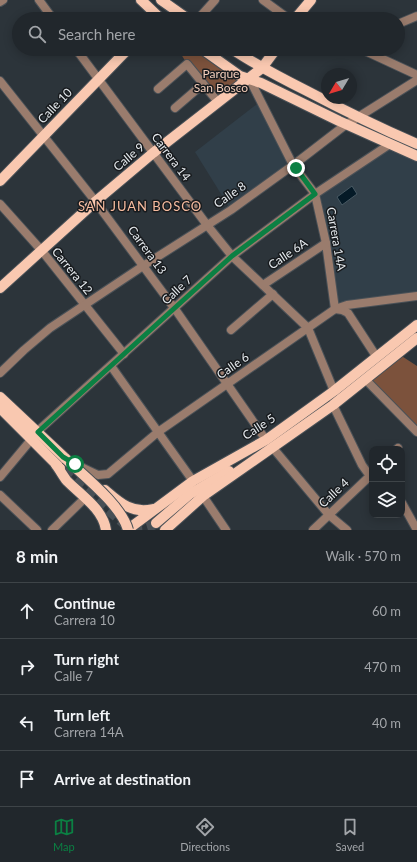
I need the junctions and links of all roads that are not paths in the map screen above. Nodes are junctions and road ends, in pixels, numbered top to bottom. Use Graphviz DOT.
graph roads {
  1 [pos="3,0"];
  2 [pos="39,0"];
  3 [pos="141,0"];
  4 [pos="215,0"];
  5 [pos="263,0"];
  6 [pos="311,0"];
  7 [pos="0,2"];
  8 [pos="167,2"];
  9 [pos="48,12"];
  10 [pos="153,12"];
  11 [pos="162,12"];
  12 [pos="179,12"];
  13 [pos="204,12"];
  14 [pos="279,12"];
  15 [pos="302,12"];
  16 [pos="417,16"];
  17 [pos="405,21"];
  18 [pos="81,56"];
  19 [pos="121,56"];
  20 [pos="212,56"];
  21 [pos="243,56"];
  22 [pos="271,56"];
  23 [pos="376,56"];
  24 [pos="262,68"];
  25 [pos="417,75"];
  26 [pos="249,78"];
  27 [pos="99,80"];
  28 [pos="417,80"];
  29 [pos="0,81"];
  30 [pos="203,84"];
  31 [pos="158,90"];
  32 [pos="218,102"];
  33 [pos="175,108"];
  34 [pos="357,117"];
  35 [pos="346,124"];
  36 [pos="44,135"];
  37 [pos="390,144"];
  38 [pos="417,144"];
  39 [pos="153,153"];
  40 [pos="417,156"];
  41 [pos="293,165"];
  42 [pos="0,181"];
  43 [pos="315,194"];
  44 [pos="96,201"];
  45 [pos="0,204"];
  46 [pos="207,225"];
  47 [pos="326,243"];
  48 [pos="42,252"];
  49 [pos="232,256"];
  50 [pos="143,266"];
  51 [pos="263,285"];
  52 [pos="0,288"];
  53 [pos="273,294"];
  54 [pos="417,296"];
  55 [pos="84,305"];
  56 [pos="175,309"];
  57 [pos="335,309"];
  58 [pos="417,319"];
  59 [pos="417,325"];
  60 [pos="308,328"];
  61 [pos="231,330"];
  62 [pos="400,338"];
  63 [pos="417,338"];
  64 [pos="124,354"];
  65 [pos="376,356"];
  66 [pos="110,366"];
  67 [pos="0,373"];
  68 [pos="365,379"];
  69 [pos="227,384"];
  70 [pos="334,391"];
  71 [pos="0,397"];
  72 [pos="333,405"];
  73 [pos="0,408"];
  74 [pos="158,432"];
  75 [pos="417,432"];
  76 [pos="34,435"];
  77 [pos="266,440"];
  78 [pos="273,448"];
  79 [pos="262,454"];
  80 [pos="64,463"];
  81 [pos="369,471"];
  82 [pos="0,477"];
  83 [pos="369,477"];
  84 [pos="193,481"];
  85 [pos="0,495"];
  86 [pos="203,496"];
  87 [pos="85,498"];
  88 [pos="156,508"];
  89 [pos="405,508"];
  90 [pos="329,515"];
  91 [pos="156,524"];
  92 [pos="37,530"];
  93 [pos="52,530"];
  94 [pos="106,530"];
  95 [pos="128,530"];
  96 [pos="165,530"];
  97 [pos="226,530"];
  98 [pos="313,530"];
  99 [pos="347,530"];
  100 [pos="417,530"];
  1 -- 7 [label="street"];
  2 -- 9 [label="street"];
  3 -- 10 [label="main road"];
  4 -- 13 [label="street"];
  5 -- 14 [label="street"];
  6 -- 15 [label="main road"];
  8 -- 11 [label="main road"];
  8 -- 12 [label="main road"];
  16 -- 17 [label="street"];
  18 -- 27 [label="street, Carrera 14"];
  19 -- 27 [label="main road, Calle 10"];
  20 -- 26 [label="main road"];
  21 -- 24 [label="main road"];
  22 -- 24 [label="main road, Calle 9"];
  23 -- 25 [label="street"];
  24 -- 26 [label="main road, Calle 9"];
  24 -- 34 [label="main road"];
  26 -- 32 [label="main road, Calle 9"];
  26 -- 35 [label="main road"];
  26 -- 41 [label="street, Carrera 14A"];
  27 -- 36 [label="main road, Calle 10"];
  27 -- 39 [label="street, Carrera 14"];
  28 -- 34 [label="street, Calle 8"];
  29 -- 36 [label="street, Carrera 13"];
  30 -- 31 [label="street"];
  30 -- 32 [label="street"];
  30 -- 33 [label="street"];
  32 -- 39 [label="main road, Calle 9"];
  34 -- 35 [label="street, Calle 8"];
  34 -- 38 [label="main road"];
  35 -- 37 [label="main road"];
  35 -- 41 [label="street, Calle 8"];
  36 -- 42 [label="main road, Calle 10"];
  36 -- 44 [label="street, Carrera 13"];
  37 -- 40 [label="main road"];
  37 -- 43 [label="street, Calle 7"];
  39 -- 44 [label="main road, Calle 9"];
  39 -- 46 [label="street, Carrera 14"];
  41 -- 43 [label="street, Carrera 14A"];
  41 -- 46 [label="street, Calle 8"];
  43 -- 47 [label="street, Carrera 14A"];
  43 -- 49 [label="street, Calle 7"];
  44 -- 48 [label="main road, Calle 9"];
  44 -- 50 [label="street, Carrera 13"];
  45 -- 48 [label="street, Carrera 12"];
  46 -- 49 [label="street, Carrera 14"];
  46 -- 50 [label="street, Calle 8"];
  47 -- 51 [label="street, Calle 6A"];
  47 -- 57 [label="street, Carrera 14A"];
  48 -- 52 [label="main road, Calle 9"];
  48 -- 55 [label="street, Carrera 12"];
  49 -- 51 [label="street, Carrera 14"];
  49 -- 56 [label="street, Calle 7"];
  50 -- 55 [label="street, Calle 8"];
  50 -- 56 [label="street, Carrera 13"];
  51 -- 53 [label="street, Carrera 14"];
  53 -- 60 [label="street, Carrera 14"];
  53 -- 61 [label="street"];
  54 -- 57 [label="street, Calle 6"];
  55 -- 64 [label="street, Carrera 12"];
  55 -- 67 [label="street, Calle 8"];
  56 -- 64 [label="street, Calle 7"];
  56 -- 69 [label="street, Carrera 13"];
  57 -- 60 [label="street, Calle 6"];
  57 -- 65 [label="street"];
  58 -- 62 [label="street, Calle 5"];
  59 -- 62 [label="main road, Calle 5"];
  60 -- 69 [label="street, Calle 6"];
  60 -- 70 [label="street, Carrera 14"];
  62 -- 65 [label="main road, Calle 5"];
  63 -- 68 [label="main road, Calle 5"];
  64 -- 66 [label="street, Calle 7"];
  65 -- 70 [label="main road, Calle 5"];
  66 -- 74 [label="street"];
  66 -- 76 [label="street, Calle 7"];
  68 -- 72 [label="main road, Calle 5"];
  68 -- 75 [label="street"];
  69 -- 74 [label="street, Calle 6"];
  69 -- 77 [label="street, Carrera 13"];
  70 -- 77 [label="main road, Calle 5"];
  71 -- 76 [label="main road"];
  72 -- 78 [label="main road, Calle 5"];
  72 -- 81 [label="street"];
  73 -- 76 [label="main road"];
  74 -- 80 [label="street, Calle 6"];
  74 -- 84 [label="street"];
  76 -- 80 [label="main road"];
  76 -- 82 [label="street, Calle 7"];
  77 -- 84 [label="main road, Calle 5"];
  78 -- 79 [label="main road, Calle 5"];
  78 -- 90 [label="street"];
  79 -- 86 [label="main road, Calle 5"];
  79 -- 91 [label="main road"];
  80 -- 87 [label="main road"];
  80 -- 88 [label="main road"];
  80 -- 95 [label="main road, bridge"];
  83 -- 90 [label="street, Calle 4"];
  84 -- 88 [label="main road, Calle 5"];
  85 -- 92 [label="street"];
  86 -- 96 [label="main road, Calle 5"];
  86 -- 97 [label="street"];
  87 -- 93 [label="street"];
  87 -- 94 [label="main road"];
  88 -- 95 [label="main road, Calle 5"];
  89 -- 100 [label="street"];
  90 -- 98 [label="street, Calle 4"];
  90 -- 99 [label="street"];
}
